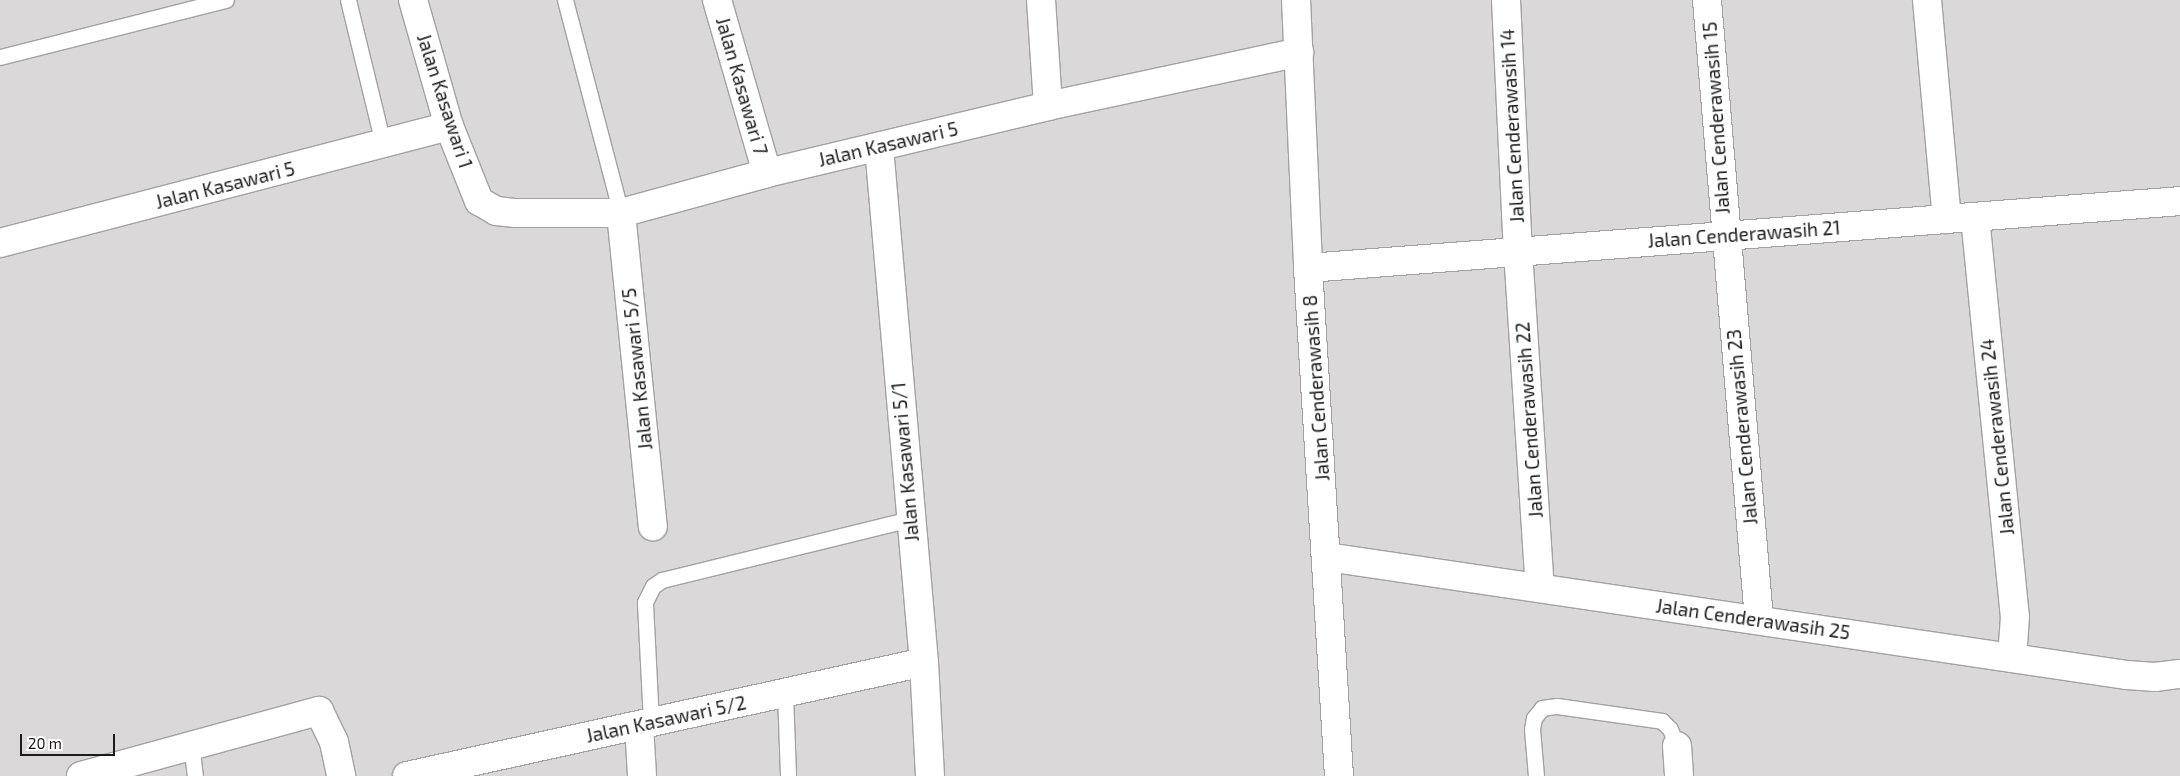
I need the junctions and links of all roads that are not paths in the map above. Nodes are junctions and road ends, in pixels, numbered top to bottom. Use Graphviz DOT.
graph roads {
  1 [pos="226,0"];
  2 [pos="348,0"];
  3 [pos="413,0"];
  4 [pos="565,0"];
  5 [pos="717,0"];
  6 [pos="1041,0"];
  7 [pos="1296,0"];
  8 [pos="1506,0"];
  9 [pos="1707,0"];
  10 [pos="1928,0"];
  11 [pos="1299,52"];
  12 [pos="0,57"];
  13 [pos="1048,106"];
  14 [pos="449,126"];
  15 [pos="383,144"];
  16 [pos="879,148"];
  17 [pos="767,172"];
  18 [pos="479,201"];
  19 [pos="2180,201"];
  20 [pos="621,213"];
  21 [pos="1974,217"];
  22 [pos="1947,219"];
  23 [pos="1725,236"];
  24 [pos="0,243"];
  25 [pos="1518,251"];
  26 [pos="1308,268"];
  27 [pos="910,519"];
  28 [pos="653,526"];
  29 [pos="1327,557"];
  30 [pos="1540,588"];
  31 [pos="1759,619"];
  32 [pos="2012,658"];
  33 [pos="924,662"];
  34 [pos="2180,674"];
  35 [pos="784,693"];
  36 [pos="645,724"];
  37 [pos="191,744"];
  38 [pos="1677,746"];
  39 [pos="488,767"];
  40 [pos="81,776"];
  41 [pos="195,776"];
  42 [pos="341,776"];
  43 [pos="407,776"];
  44 [pos="642,776"];
  45 [pos="788,776"];
  46 [pos="930,776"];
  47 [pos="1339,776"];
  48 [pos="1536,776"];
  49 [pos="1679,776"];
  1 -- 12 [label="lane"];
  2 -- 15 [label="lane"];
  3 -- 14 [label="street, Jalan Kasawari 1"];
  4 -- 20 [label="lane"];
  5 -- 17 [label="street, Jalan Kasawari 7"];
  6 -- 13 [label="street"];
  7 -- 11 [label="street, Jalan Cenderawasih 8"];
  8 -- 25 [label="street, Jalan Cenderawasih 14"];
  9 -- 23 [label="street, Jalan Cenderawasih 15"];
  10 -- 22 [label="street"];
  11 -- 13 [label="street, Jalan Kasawari 5"];
  11 -- 26 [label="street, Jalan Cenderawasih 8"];
  13 -- 16 [label="street, Jalan Kasawari 5"];
  14 -- 15 [label="street, Jalan Kasawari 5"];
  14 -- 18 [label="street, Jalan Kasawari 1"];
  15 -- 24 [label="street, Jalan Kasawari 5"];
  16 -- 17 [label="street, Jalan Kasawari 5"];
  16 -- 27 [label="street, Jalan Kasawari 5/1"];
  17 -- 20 [label="street, Jalan Kasawari 5"];
  18 -- 20 [label="street, Jalan Kasawari 5"];
  19 -- 21 [label="street, Jalan Cenderawasih 21"];
  20 -- 28 [label="street, Jalan Kasawari 5/5"];
  21 -- 22 [label="street, Jalan Cenderawasih 21"];
  21 -- 32 [label="street, Jalan Cenderawasih 24"];
  22 -- 23 [label="street, Jalan Cenderawasih 21"];
  23 -- 25 [label="street, Jalan Cenderawasih 21"];
  23 -- 31 [label="street, Jalan Cenderawasih 23"];
  25 -- 26 [label="street, Jalan Cenderawasih 21"];
  25 -- 30 [label="street, Jalan Cenderawasih 22"];
  26 -- 29 [label="street, Jalan Cenderawasih 8"];
  27 -- 33 [label="street, Jalan Kasawari 5/1"];
  27 -- 36 [label="lane"];
  29 -- 30 [label="street, Jalan Cenderawasih 25"];
  29 -- 47 [label="street, Jalan Cenderawasih 8"];
  30 -- 31 [label="street, Jalan Cenderawasih 25"];
  31 -- 32 [label="street, Jalan Cenderawasih 25"];
  32 -- 34 [label="street, Jalan Cenderawasih 25"];
  33 -- 35 [label="street, Jalan Kasawari 5/2"];
  33 -- 46 [label="street, Jalan Kasawari 5/1"];
  35 -- 36 [label="street, Jalan Kasawari 5/2"];
  35 -- 45 [label="lane"];
  36 -- 39 [label="street, Jalan Kasawari 5/2"];
  36 -- 44 [label="street"];
  37 -- 40 [label="street"];
  37 -- 41 [label="lane"];
  37 -- 42 [label="street"];
  38 -- 48 [label="lane"];
  38 -- 49 [label="street"];
  39 -- 43 [label="street, Jalan Kasawari 5/2"];
}
